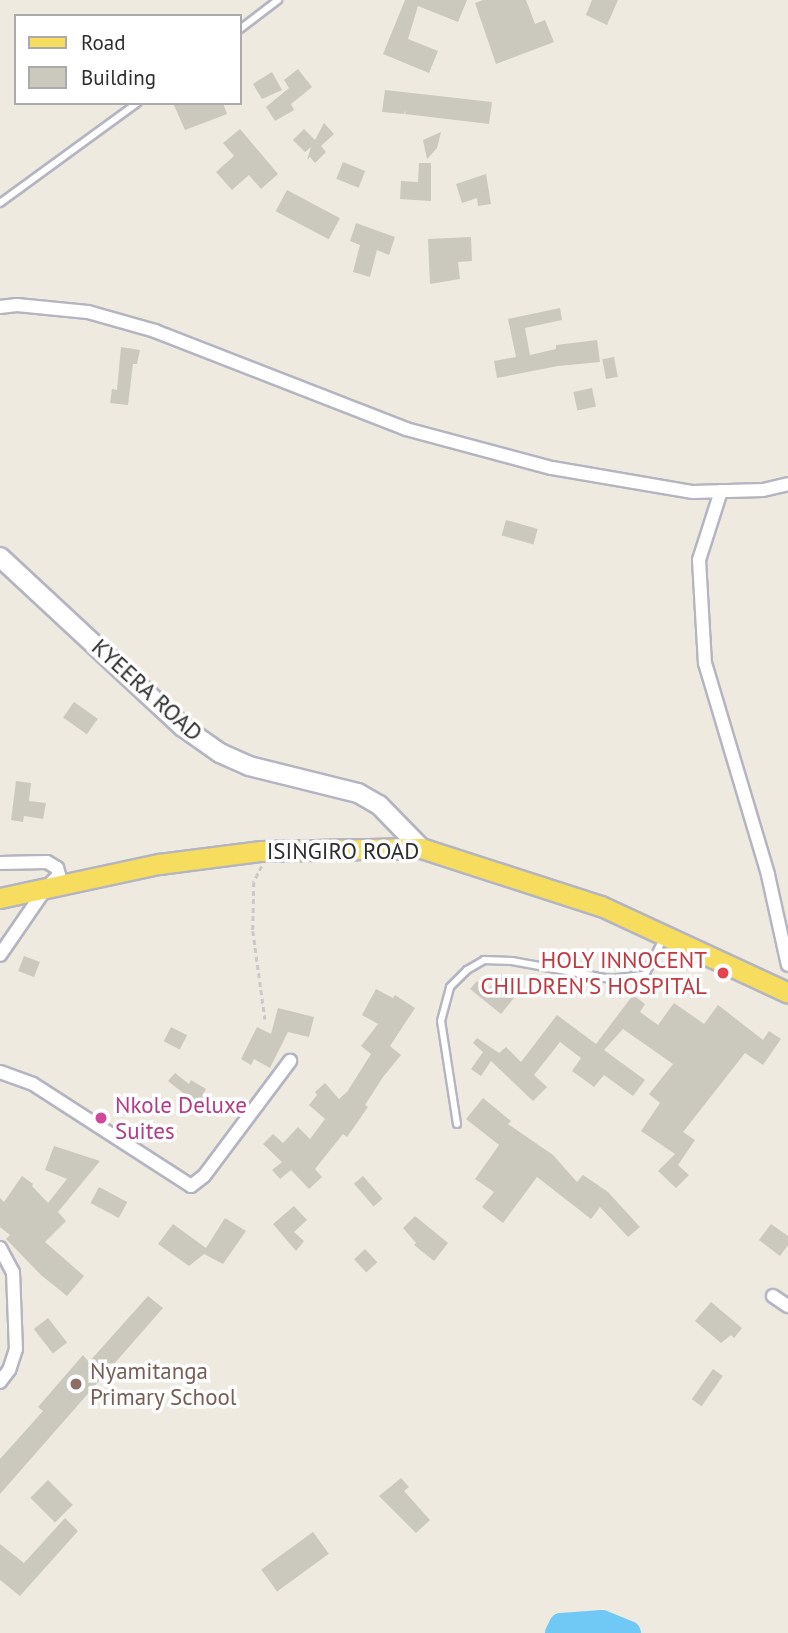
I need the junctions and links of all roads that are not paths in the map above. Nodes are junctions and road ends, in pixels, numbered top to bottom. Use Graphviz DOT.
graph roads {
  1 [pos="278,0"];
  2 [pos="242,27"];
  3 [pos="134,105"];
  4 [pos="0,203"];
  5 [pos="0,307"];
  6 [pos="788,484"];
  7 [pos="721,491"];
  8 [pos="0,556"];
  9 [pos="421,848"];
  10 [pos="0,863"];
  11 [pos="46,888"];
  12 [pos="0,898"];
  13 [pos="665,935"];
  14 [pos="0,955"];
  15 [pos="788,965"];
  16 [pos="788,993"];
  17 [pos="290,1061"];
  18 [pos="0,1072"];
  19 [pos="457,1124"];
  20 [pos="0,1248"];
  21 [pos="773,1296"];
  22 [pos="788,1306"];
  23 [pos="0,1382"];
  1 -- 2 [label="lane"];
  3 -- 4 [label="lane"];
  5 -- 7 [label="street"];
  6 -- 7 [label="street"];
  7 -- 15 [label="street"];
  8 -- 9 [label="main road, KYEERA ROAD"];
  9 -- 11 [label="main road, ISINGIRO ROAD"];
  9 -- 13 [label="main road, ISINGIRO ROAD"];
  10 -- 11 [label="street"];
  11 -- 12 [label="main road, ISINGIRO ROAD"];
  11 -- 14 [label="street"];
  13 -- 16 [label="main road, ISINGIRO ROAD"];
  13 -- 19 [label="lane"];
  17 -- 18 [label="street"];
  20 -- 23 [label="street"];
  21 -- 22 [label="street"];
}
